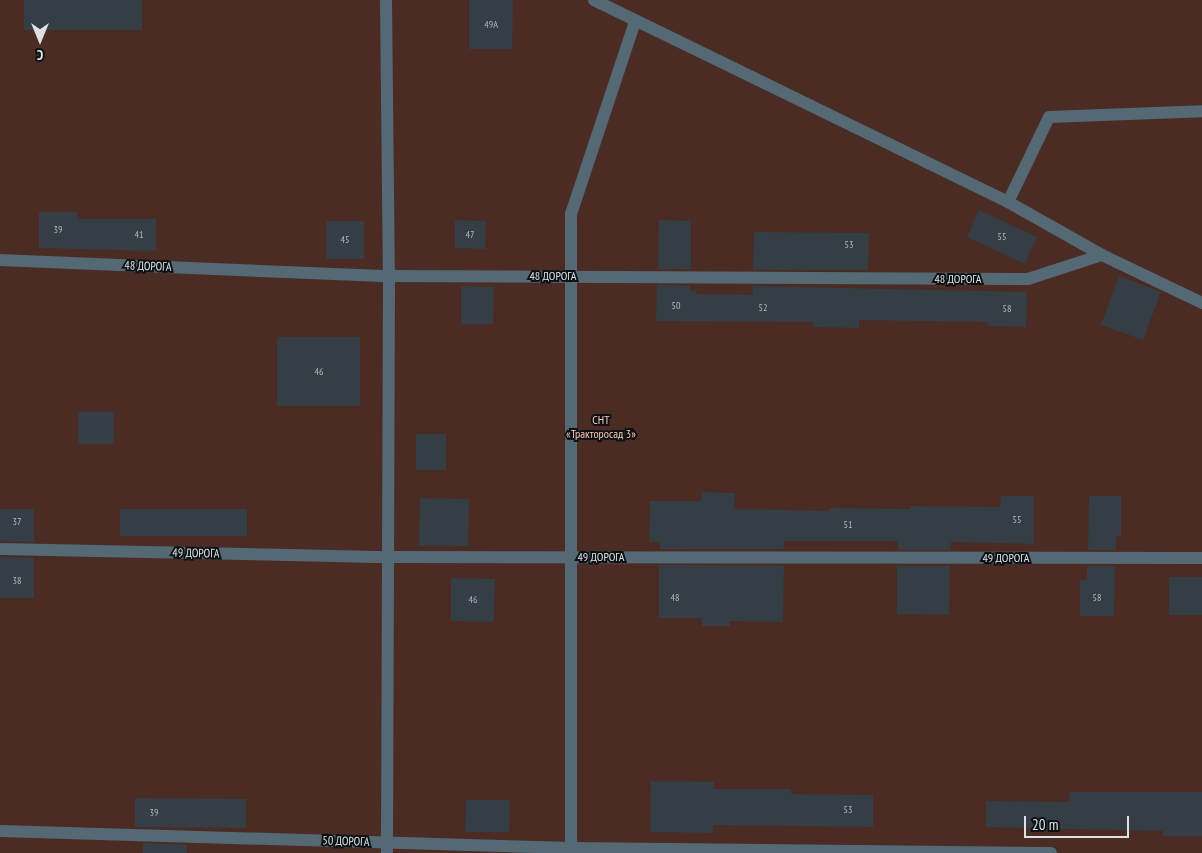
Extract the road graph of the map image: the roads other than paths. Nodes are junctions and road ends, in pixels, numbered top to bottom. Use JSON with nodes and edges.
{"nodes":[{"id":1,"x":386,"y":0,"type":"edge"},
{"id":2,"x":594,"y":0,"type":"edge"},
{"id":3,"x":635,"y":22,"type":"junction"},
{"id":4,"x":1202,"y":111,"type":"edge"},
{"id":5,"x":1008,"y":202,"type":"junction"},
{"id":6,"x":1102,"y":255,"type":"junction"},
{"id":7,"x":0,"y":260,"type":"edge"},
{"id":8,"x":389,"y":276,"type":"junction"},
{"id":9,"x":572,"y":276,"type":"junction"},
{"id":10,"x":1202,"y":303,"type":"edge"},
{"id":11,"x":0,"y":549,"type":"edge"},
{"id":12,"x":389,"y":557,"type":"junction"},
{"id":13,"x":572,"y":557,"type":"junction"},
{"id":14,"x":1202,"y":558,"type":"edge"},
{"id":15,"x":0,"y":831,"type":"edge"},
{"id":16,"x":387,"y":848,"type":"edge"},
{"id":17,"x":571,"y":850,"type":"edge"},
{"id":18,"x":1051,"y":853,"type":"edge"}],
"edges":[{"from":1,"to":8,"type":"street"},
{"from":2,"to":3,"type":"street"},
{"from":3,"to":5,"type":"street"},
{"from":3,"to":9,"type":"street"},
{"from":4,"to":5,"type":"street"},
{"from":5,"to":6,"type":"street"},
{"from":6,"to":9,"type":"street","name":"48 ДОРОГА"},
{"from":6,"to":10,"type":"street"},
{"from":7,"to":8,"type":"street","name":"48 ДОРОГА"},
{"from":8,"to":9,"type":"street","name":"48 ДОРОГА"},
{"from":8,"to":12,"type":"street"},
{"from":9,"to":13,"type":"street"},
{"from":11,"to":12,"type":"street","name":"49 ДОРОГА"},
{"from":12,"to":13,"type":"street","name":"49 ДОРОГА"},
{"from":12,"to":16,"type":"street"},
{"from":13,"to":14,"type":"street","name":"49 ДОРОГА"},
{"from":13,"to":17,"type":"street"},
{"from":15,"to":16,"type":"street","name":"50 ДОРОГА"},
{"from":16,"to":17,"type":"street","name":"50 ДОРОГА"},
{"from":17,"to":18,"type":"street","name":"50 ДОРОГА"}]}
